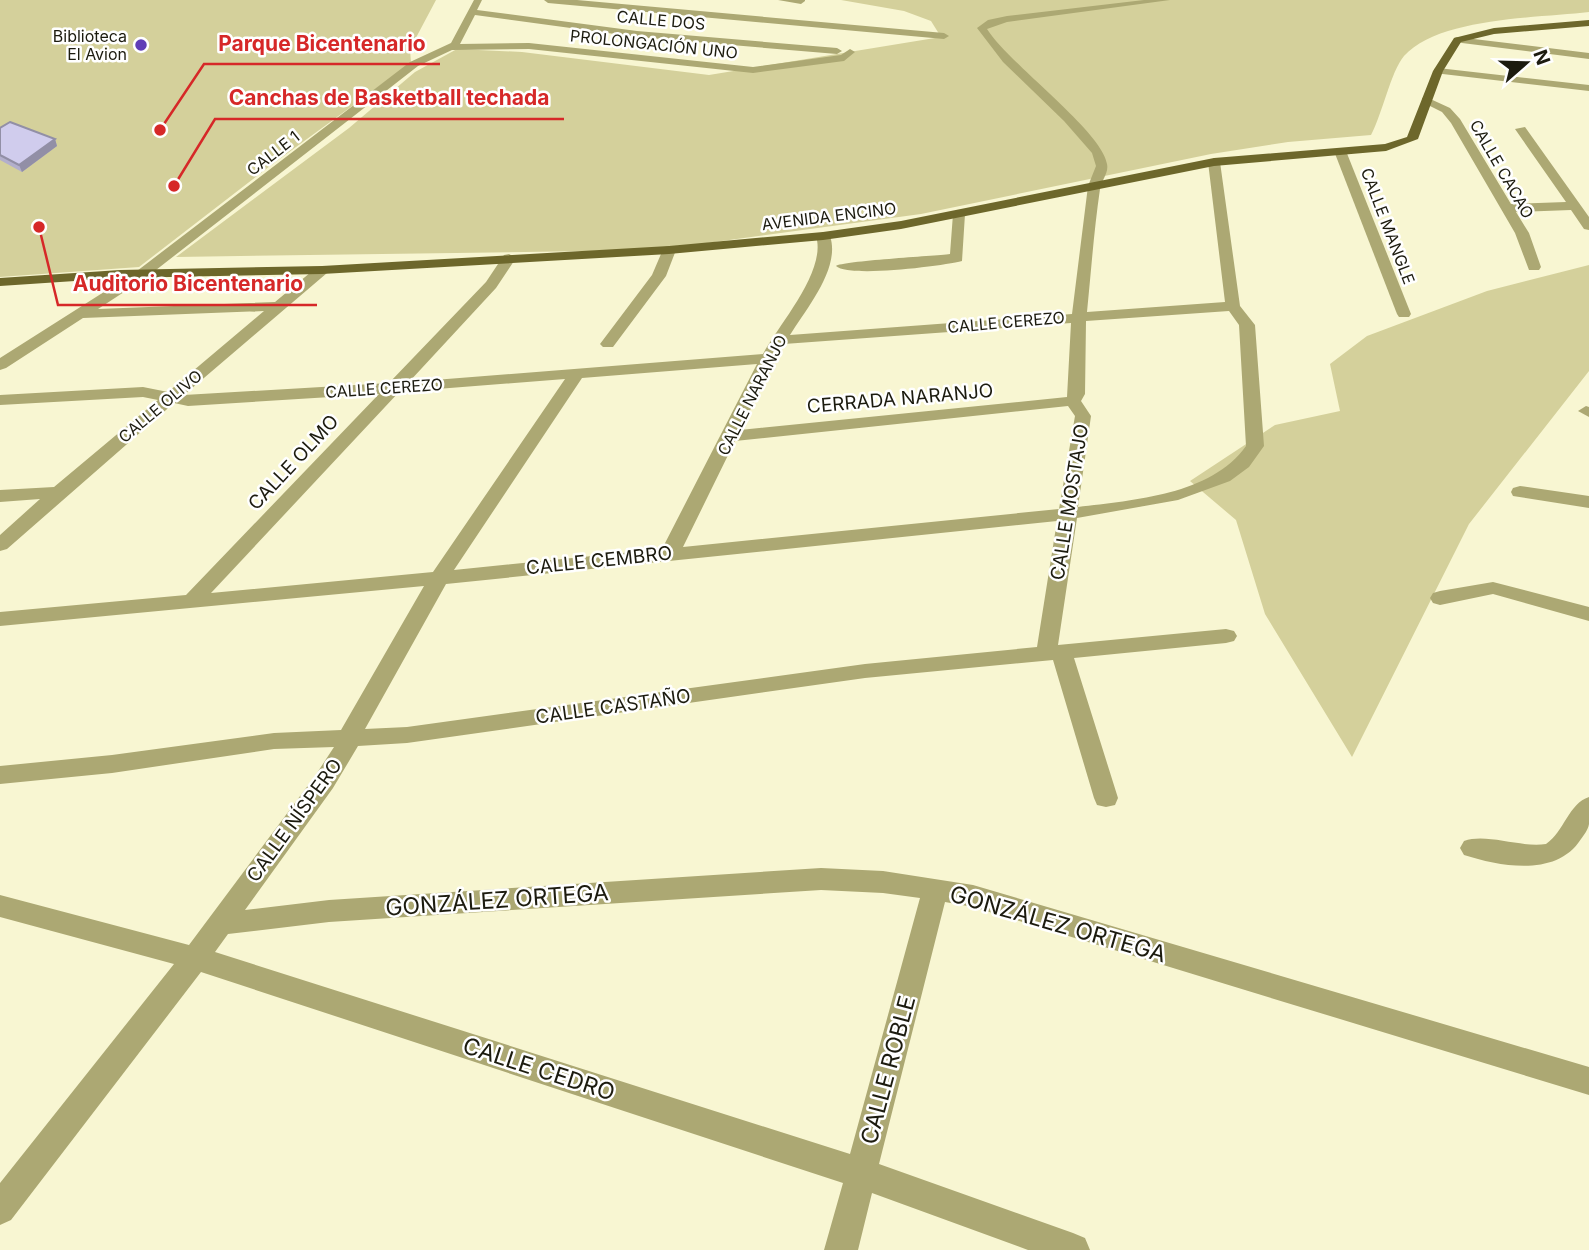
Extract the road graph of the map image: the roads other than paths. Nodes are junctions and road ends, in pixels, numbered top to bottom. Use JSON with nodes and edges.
{"nodes":[{"id":1,"x":478,"y":0,"type":"edge"},
{"id":2,"x":548,"y":0,"type":"edge"},
{"id":3,"x":782,"y":0,"type":"edge"},
{"id":4,"x":1100,"y":0,"type":"edge"},
{"id":5,"x":1166,"y":0,"type":"edge"},
{"id":6,"x":801,"y":1,"type":"edge"},
{"id":7,"x":643,"y":5,"type":"edge"},
{"id":8,"x":1018,"y":6,"type":"dead end"},
{"id":9,"x":471,"y":12,"type":"junction"},
{"id":10,"x":1033,"y":14,"type":"junction"},
{"id":11,"x":1589,"y":23,"type":"edge"},
{"id":12,"x":637,"y":34,"type":"junction"},
{"id":13,"x":944,"y":36,"type":"dead end"},
{"id":14,"x":1457,"y":40,"type":"junction"},
{"id":15,"x":452,"y":47,"type":"junction"},
{"id":16,"x":850,"y":52,"type":"joint"},
{"id":17,"x":1589,"y":56,"type":"edge"},
{"id":18,"x":627,"y":58,"type":"junction"},
{"id":19,"x":1438,"y":71,"type":"junction"},
{"id":20,"x":1589,"y":88,"type":"edge"},
{"id":21,"x":1426,"y":100,"type":"junction"},
{"id":22,"x":1521,"y":129,"type":"dead end"},
{"id":23,"x":1340,"y":151,"type":"junction"},
{"id":24,"x":1214,"y":162,"type":"junction"},
{"id":25,"x":1094,"y":186,"type":"junction"},
{"id":26,"x":1576,"y":206,"type":"junction"},
{"id":27,"x":1507,"y":208,"type":"junction"},
{"id":28,"x":959,"y":215,"type":"junction"},
{"id":29,"x":1589,"y":226,"type":"edge"},
{"id":30,"x":823,"y":236,"type":"junction"},
{"id":31,"x":669,"y":250,"type":"junction"},
{"id":32,"x":509,"y":258,"type":"junction"},
{"id":33,"x":843,"y":266,"type":"dead end"},
{"id":34,"x":1534,"y":267,"type":"dead end"},
{"id":35,"x":322,"y":270,"type":"junction"},
{"id":36,"x":142,"y":274,"type":"junction"},
{"id":37,"x":0,"y":282,"type":"edge"},
{"id":38,"x":281,"y":306,"type":"junction"},
{"id":39,"x":1233,"y":306,"type":"junction"},
{"id":40,"x":80,"y":314,"type":"junction"},
{"id":41,"x":1404,"y":314,"type":"dead end"},
{"id":42,"x":1079,"y":316,"type":"junction"},
{"id":43,"x":779,"y":340,"type":"junction"},
{"id":44,"x":608,"y":344,"type":"dead end"},
{"id":45,"x":768,"y":358,"type":"junction"},
{"id":46,"x":0,"y":365,"type":"edge"},
{"id":47,"x":577,"y":373,"type":"junction"},
{"id":48,"x":391,"y":388,"type":"junction"},
{"id":49,"x":169,"y":398,"type":"junction"},
{"id":50,"x":0,"y":400,"type":"edge"},
{"id":51,"x":1073,"y":401,"type":"junction"},
{"id":52,"x":731,"y":436,"type":"junction"},
{"id":53,"x":59,"y":492,"type":"junction"},
{"id":54,"x":1520,"y":492,"type":"dead end"},
{"id":55,"x":0,"y":496,"type":"edge"},
{"id":56,"x":1589,"y":502,"type":"edge"},
{"id":57,"x":1067,"y":514,"type":"junction"},
{"id":58,"x":0,"y":545,"type":"edge"},
{"id":59,"x":670,"y":552,"type":"junction"},
{"id":60,"x":439,"y":578,"type":"junction"},
{"id":61,"x":1440,"y":598,"type":"dead end"},
{"id":62,"x":192,"y":601,"type":"junction"},
{"id":63,"x":1589,"y":614,"type":"edge"},
{"id":64,"x":0,"y":618,"type":"edge"},
{"id":65,"x":1226,"y":636,"type":"dead end"},
{"id":66,"x":1054,"y":654,"type":"junction"},
{"id":67,"x":347,"y":740,"type":"junction"},
{"id":68,"x":0,"y":775,"type":"edge"},
{"id":69,"x":1106,"y":798,"type":"dead end"},
{"id":70,"x":1589,"y":806,"type":"edge"},
{"id":71,"x":1473,"y":848,"type":"dead end"},
{"id":72,"x":935,"y":890,"type":"junction"},
{"id":73,"x":0,"y":906,"type":"edge"},
{"id":74,"x":218,"y":925,"type":"junction"},
{"id":75,"x":195,"y":958,"type":"junction"},
{"id":76,"x":1589,"y":1081,"type":"edge"},
{"id":77,"x":862,"y":1173,"type":"junction"},
{"id":78,"x":0,"y":1209,"type":"edge"},
{"id":79,"x":841,"y":1250,"type":"edge"},
{"id":80,"x":1073,"y":1250,"type":"edge"}],
"edges":[{"from":1,"to":9,"type":"street"},
{"from":2,"to":7,"type":"street"},
{"from":3,"to":6,"type":"street"},
{"from":4,"to":10,"type":"street"},
{"from":5,"to":10,"type":"street"},
{"from":7,"to":12,"type":"street"},
{"from":7,"to":13,"type":"street"},
{"from":8,"to":10,"type":"street"},
{"from":9,"to":12,"type":"street","name":"CALLE DOS"},
{"from":9,"to":15,"type":"street"},
{"from":10,"to":25,"type":"street","name":"CALLE MOSTAJO"},
{"from":11,"to":14,"type":"main road"},
{"from":12,"to":16,"type":"street","name":"CALLE DOS"},
{"from":12,"to":18,"type":"street"},
{"from":14,"to":17,"type":"street"},
{"from":14,"to":19,"type":"main road","name":"AVENIDA ENCINO"},
{"from":15,"to":18,"type":"street","name":"PROLONGACIÓN UNO"},
{"from":15,"to":36,"type":"street","name":"CALLE 1"},
{"from":16,"to":18,"type":"street","name":"PROLONGACIÓN UNO"},
{"from":19,"to":20,"type":"street"},
{"from":19,"to":21,"type":"main road","name":"AVENIDA ENCINO"},
{"from":21,"to":23,"type":"main road","name":"AVENIDA ENCINO"},
{"from":21,"to":27,"type":"street","name":"CALLE CACAO"},
{"from":22,"to":26,"type":"street"},
{"from":23,"to":24,"type":"main road","name":"AVENIDA ENCINO"},
{"from":23,"to":41,"type":"street","name":"CALLE MANGLE"},
{"from":24,"to":25,"type":"main road","name":"AVENIDA ENCINO"},
{"from":24,"to":39,"type":"street"},
{"from":25,"to":28,"type":"main road","name":"AVENIDA ENCINO"},
{"from":25,"to":42,"type":"street","name":"CALLE MOSTAJO"},
{"from":26,"to":27,"type":"street"},
{"from":26,"to":29,"type":"street"},
{"from":27,"to":34,"type":"street","name":"CALLE CACAO"},
{"from":28,"to":30,"type":"main road","name":"AVENIDA ENCINO"},
{"from":28,"to":33,"type":"street"},
{"from":30,"to":31,"type":"main road","name":"AVENIDA ENCINO"},
{"from":30,"to":43,"type":"street","name":"CALLE NARANJO"},
{"from":31,"to":32,"type":"main road","name":"AVENIDA ENCINO"},
{"from":31,"to":44,"type":"street"},
{"from":32,"to":35,"type":"main road","name":"AVENIDA ENCINO"},
{"from":32,"to":48,"type":"street","name":"CALLE OLMO"},
{"from":35,"to":36,"type":"main road","name":"AVENIDA ENCINO"},
{"from":35,"to":38,"type":"street","name":"CALLE OLIVO"},
{"from":36,"to":37,"type":"main road","name":"AVENIDA ENCINO"},
{"from":36,"to":40,"type":"street","name":"CALLE 1"},
{"from":38,"to":40,"type":"street"},
{"from":38,"to":49,"type":"street","name":"CALLE OLIVO"},
{"from":39,"to":42,"type":"street","name":"CALLE CEREZO"},
{"from":39,"to":57,"type":"street","name":"CALLE CEMBRO"},
{"from":40,"to":46,"type":"street","name":"CALLE 1"},
{"from":42,"to":43,"type":"street","name":"CALLE CEREZO"},
{"from":42,"to":51,"type":"street","name":"CALLE MOSTAJO"},
{"from":43,"to":45,"type":"street","name":"CALLE NARANJO"},
{"from":45,"to":47,"type":"street","name":"CALLE CEREZO"},
{"from":45,"to":52,"type":"street","name":"CALLE NARANJO"},
{"from":47,"to":48,"type":"street","name":"CALLE CEREZO"},
{"from":47,"to":60,"type":"street","name":"CALLE NÍSPERO"},
{"from":48,"to":49,"type":"street","name":"CALLE CEREZO"},
{"from":48,"to":62,"type":"street","name":"CALLE OLMO"},
{"from":49,"to":50,"type":"street","name":"CALLE CEREZO"},
{"from":49,"to":53,"type":"street","name":"CALLE OLIVO"},
{"from":51,"to":52,"type":"street","name":"CERRADA NARANJO"},
{"from":51,"to":57,"type":"street","name":"CALLE MOSTAJO"},
{"from":52,"to":59,"type":"street","name":"CALLE NARANJO"},
{"from":53,"to":55,"type":"street"},
{"from":53,"to":58,"type":"street","name":"CALLE OLIVO"},
{"from":54,"to":56,"type":"street"},
{"from":57,"to":59,"type":"street","name":"CALLE CEMBRO"},
{"from":57,"to":66,"type":"street","name":"CALLE MOSTAJO"},
{"from":59,"to":60,"type":"street","name":"CALLE CEMBRO"},
{"from":60,"to":62,"type":"street","name":"CALLE CEMBRO"},
{"from":60,"to":67,"type":"street","name":"CALLE NÍSPERO"},
{"from":61,"to":63,"type":"street"},
{"from":62,"to":64,"type":"street","name":"CALLE CEMBRO"},
{"from":65,"to":66,"type":"street","name":"CALLE CASTAÑO"},
{"from":66,"to":67,"type":"street","name":"CALLE CASTAÑO"},
{"from":66,"to":69,"type":"street"},
{"from":67,"to":68,"type":"street","name":"CALLE CASTAÑO"},
{"from":67,"to":74,"type":"street","name":"CALLE NÍSPERO"},
{"from":70,"to":71,"type":"street"},
{"from":72,"to":74,"type":"street","name":"GONZÁLEZ ORTEGA"},
{"from":72,"to":76,"type":"street","name":"GONZÁLEZ ORTEGA"},
{"from":72,"to":77,"type":"street","name":"CALLE ROBLE"},
{"from":73,"to":75,"type":"street","name":"CALLE CEDRO"},
{"from":74,"to":75,"type":"street","name":"CALLE NÍSPERO"},
{"from":75,"to":77,"type":"street","name":"CALLE CEDRO"},
{"from":75,"to":78,"type":"street","name":"CALLE NÍSPERO"},
{"from":77,"to":79,"type":"street","name":"CALLE ROBLE"},
{"from":77,"to":80,"type":"street","name":"CALLE CEDRO"}]}
